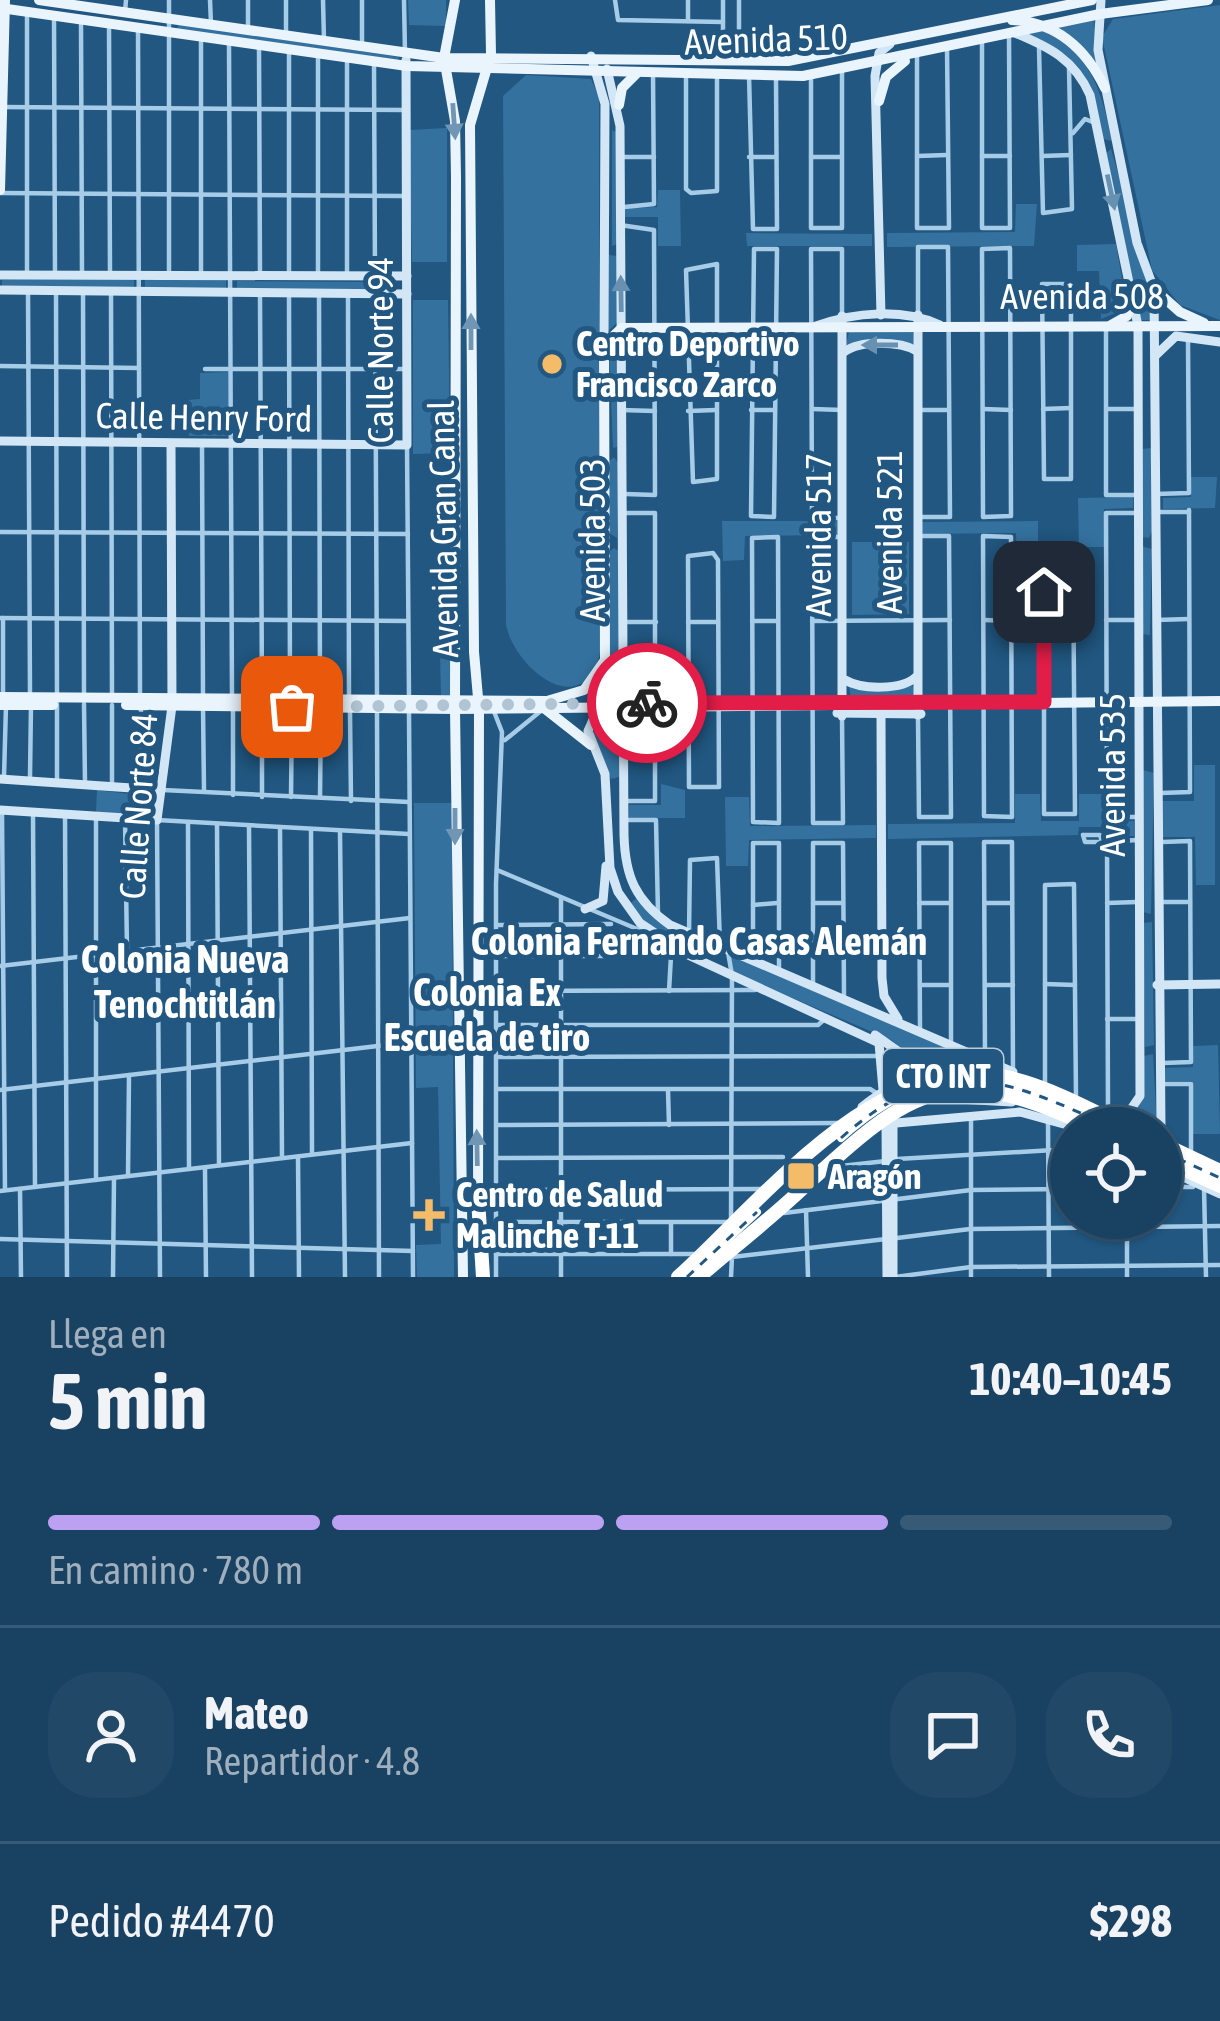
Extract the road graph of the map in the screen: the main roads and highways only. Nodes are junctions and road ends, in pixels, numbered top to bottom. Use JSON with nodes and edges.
{"nodes":[{"id":1,"x":46,"y":0,"type":"edge"},
{"id":2,"x":454,"y":0,"type":"edge"},
{"id":3,"x":490,"y":0,"type":"edge"},
{"id":4,"x":1092,"y":0,"type":"edge"},
{"id":5,"x":1208,"y":0,"type":"edge"},
{"id":6,"x":89,"y":3,"type":"edge"},
{"id":7,"x":1144,"y":3,"type":"edge"},
{"id":8,"x":3,"y":6,"type":"edge"},
{"id":9,"x":126,"y":6,"type":"edge"},
{"id":10,"x":1101,"y":7,"type":"edge"},
{"id":11,"x":1020,"y":17,"type":"junction"},
{"id":12,"x":1045,"y":25,"type":"junction"},
{"id":13,"x":168,"y":26,"type":"junction"},
{"id":14,"x":1012,"y":34,"type":"junction"},
{"id":15,"x":926,"y":37,"type":"junction"},
{"id":16,"x":930,"y":52,"type":"junction"},
{"id":17,"x":915,"y":56,"type":"junction"},
{"id":18,"x":669,"y":58,"type":"junction"},
{"id":19,"x":406,"y":60,"type":"junction"},
{"id":20,"x":788,"y":61,"type":"junction"},
{"id":21,"x":445,"y":62,"type":"junction"},
{"id":22,"x":487,"y":62,"type":"junction"},
{"id":23,"x":847,"y":69,"type":"junction"},
{"id":24,"x":639,"y":72,"type":"junction"},
{"id":25,"x":668,"y":73,"type":"junction"},
{"id":26,"x":783,"y":75,"type":"junction"},
{"id":27,"x":876,"y":84,"type":"road end"},
{"id":28,"x":1106,"y":88,"type":"road end"},
{"id":29,"x":879,"y":101,"type":"road end"},
{"id":30,"x":619,"y":105,"type":"road end"},
{"id":31,"x":2,"y":107,"type":"edge"},
{"id":32,"x":0,"y":192,"type":"edge"},
{"id":33,"x":1154,"y":289,"type":"road end"},
{"id":34,"x":1132,"y":298,"type":"road end"},
{"id":35,"x":1213,"y":325,"type":"edge"},
{"id":36,"x":1106,"y":326,"type":"junction"},
{"id":37,"x":604,"y":345,"type":"joint"},
{"id":38,"x":605,"y":453,"type":"junction"},
{"id":39,"x":621,"y":453,"type":"road end"},
{"id":40,"x":606,"y":544,"type":"junction"},
{"id":41,"x":622,"y":544,"type":"road end"},
{"id":42,"x":2,"y":701,"type":"edge"},
{"id":43,"x":1220,"y":701,"type":"edge"},
{"id":44,"x":454,"y":705,"type":"junction"},
{"id":45,"x":484,"y":706,"type":"junction"},
{"id":46,"x":544,"y":708,"type":"junction"},
{"id":47,"x":591,"y":745,"type":"road end"},
{"id":48,"x":1087,"y":1107,"type":"edge"},
{"id":49,"x":1050,"y":1108,"type":"edge"},
{"id":50,"x":1182,"y":1147,"type":"edge"},
{"id":51,"x":1220,"y":1168,"type":"edge"},
{"id":52,"x":1182,"y":1173,"type":"edge"},
{"id":53,"x":1215,"y":1189,"type":"edge"},
{"id":54,"x":478,"y":1199,"type":"junction"},
{"id":55,"x":463,"y":1277,"type":"edge"},
{"id":56,"x":480,"y":1277,"type":"edge"},
{"id":57,"x":674,"y":1277,"type":"edge"},
{"id":58,"x":699,"y":1277,"type":"edge"}],
"edges":[{"from":1,"to":6,"type":"main road"},
{"from":2,"to":21,"type":"main road","name":"Avenida Gran Canal"},
{"from":3,"to":22,"type":"main road","name":"Avenida Gran Canal"},
{"from":4,"to":11,"type":"main road"},
{"from":5,"to":7,"type":"main road","name":"Avenida 510"},
{"from":6,"to":9,"type":"main road"},
{"from":7,"to":10,"type":"main road","name":"Avenida 510"},
{"from":8,"to":13,"type":"main road"},
{"from":8,"to":31,"type":"main road"},
{"from":9,"to":13,"type":"main road"},
{"from":10,"to":12,"type":"main road","name":"Avenida 510"},
{"from":11,"to":12,"type":"main road"},
{"from":11,"to":14,"type":"main road"},
{"from":11,"to":15,"type":"main road","name":"Avenida 510"},
{"from":12,"to":14,"type":"main road","name":"Avenida 510"},
{"from":12,"to":28,"type":"main road"},
{"from":13,"to":19,"type":"main road"},
{"from":13,"to":19,"type":"main road"},
{"from":14,"to":16,"type":"main road","name":"Avenida 510"},
{"from":15,"to":16,"type":"main road"},
{"from":15,"to":20,"type":"main road","name":"Avenida 510"},
{"from":16,"to":17,"type":"main road","name":"Avenida 510"},
{"from":17,"to":23,"type":"main road","name":"Avenida 510"},
{"from":17,"to":29,"type":"main road"},
{"from":18,"to":20,"type":"main road","name":"Avenida 510"},
{"from":18,"to":22,"type":"main road","name":"Avenida 510"},
{"from":18,"to":25,"type":"main road"},
{"from":19,"to":21,"type":"main road","name":"Avenida 510"},
{"from":20,"to":26,"type":"main road"},
{"from":21,"to":22,"type":"main road","name":"Avenida 510"},
{"from":21,"to":44,"type":"main road","name":"Avenida Gran Canal","one_way":true},
{"from":22,"to":24,"type":"main road","name":"Avenida 510"},
{"from":45,"to":22,"type":"main road","name":"Avenida Gran Canal","one_way":true},
{"from":23,"to":26,"type":"main road","name":"Avenida 510"},
{"from":23,"to":27,"type":"main road"},
{"from":24,"to":25,"type":"main road","name":"Avenida 510"},
{"from":24,"to":30,"type":"main road"},
{"from":25,"to":26,"type":"main road","name":"Avenida 510"},
{"from":31,"to":32,"type":"main road"},
{"from":33,"to":35,"type":"main road"},
{"from":34,"to":36,"type":"main road"},
{"from":35,"to":36,"type":"main road","name":"Avenida 508"},
{"from":36,"to":37,"type":"main road","name":"Avenida 508"},
{"from":37,"to":38,"type":"main road","name":"Avenida 503"},
{"from":38,"to":39,"type":"main road"},
{"from":38,"to":40,"type":"main road","name":"Avenida 503"},
{"from":40,"to":41,"type":"main road"},
{"from":40,"to":45,"type":"main road","name":"Avenida 503"},
{"from":42,"to":44,"type":"main road"},
{"from":43,"to":46,"type":"main road"},
{"from":44,"to":45,"type":"main road"},
{"from":44,"to":55,"type":"main road","name":"Avenida Gran Canal","one_way":true},
{"from":45,"to":46,"type":"main road"},
{"from":54,"to":45,"type":"main road","name":"Avenida Gran Canal","one_way":true},
{"from":46,"to":47,"type":"main road"},
{"from":48,"to":57,"type":"highway","number":"CTO INT"},
{"from":49,"to":58,"type":"highway","number":"CTO INT"},
{"from":50,"to":51,"type":"highway"},
{"from":52,"to":53,"type":"highway"},
{"from":54,"to":56,"type":"main road","name":"Avenida Gran Canal"},
{"from":54,"to":56,"type":"highway"}]}
